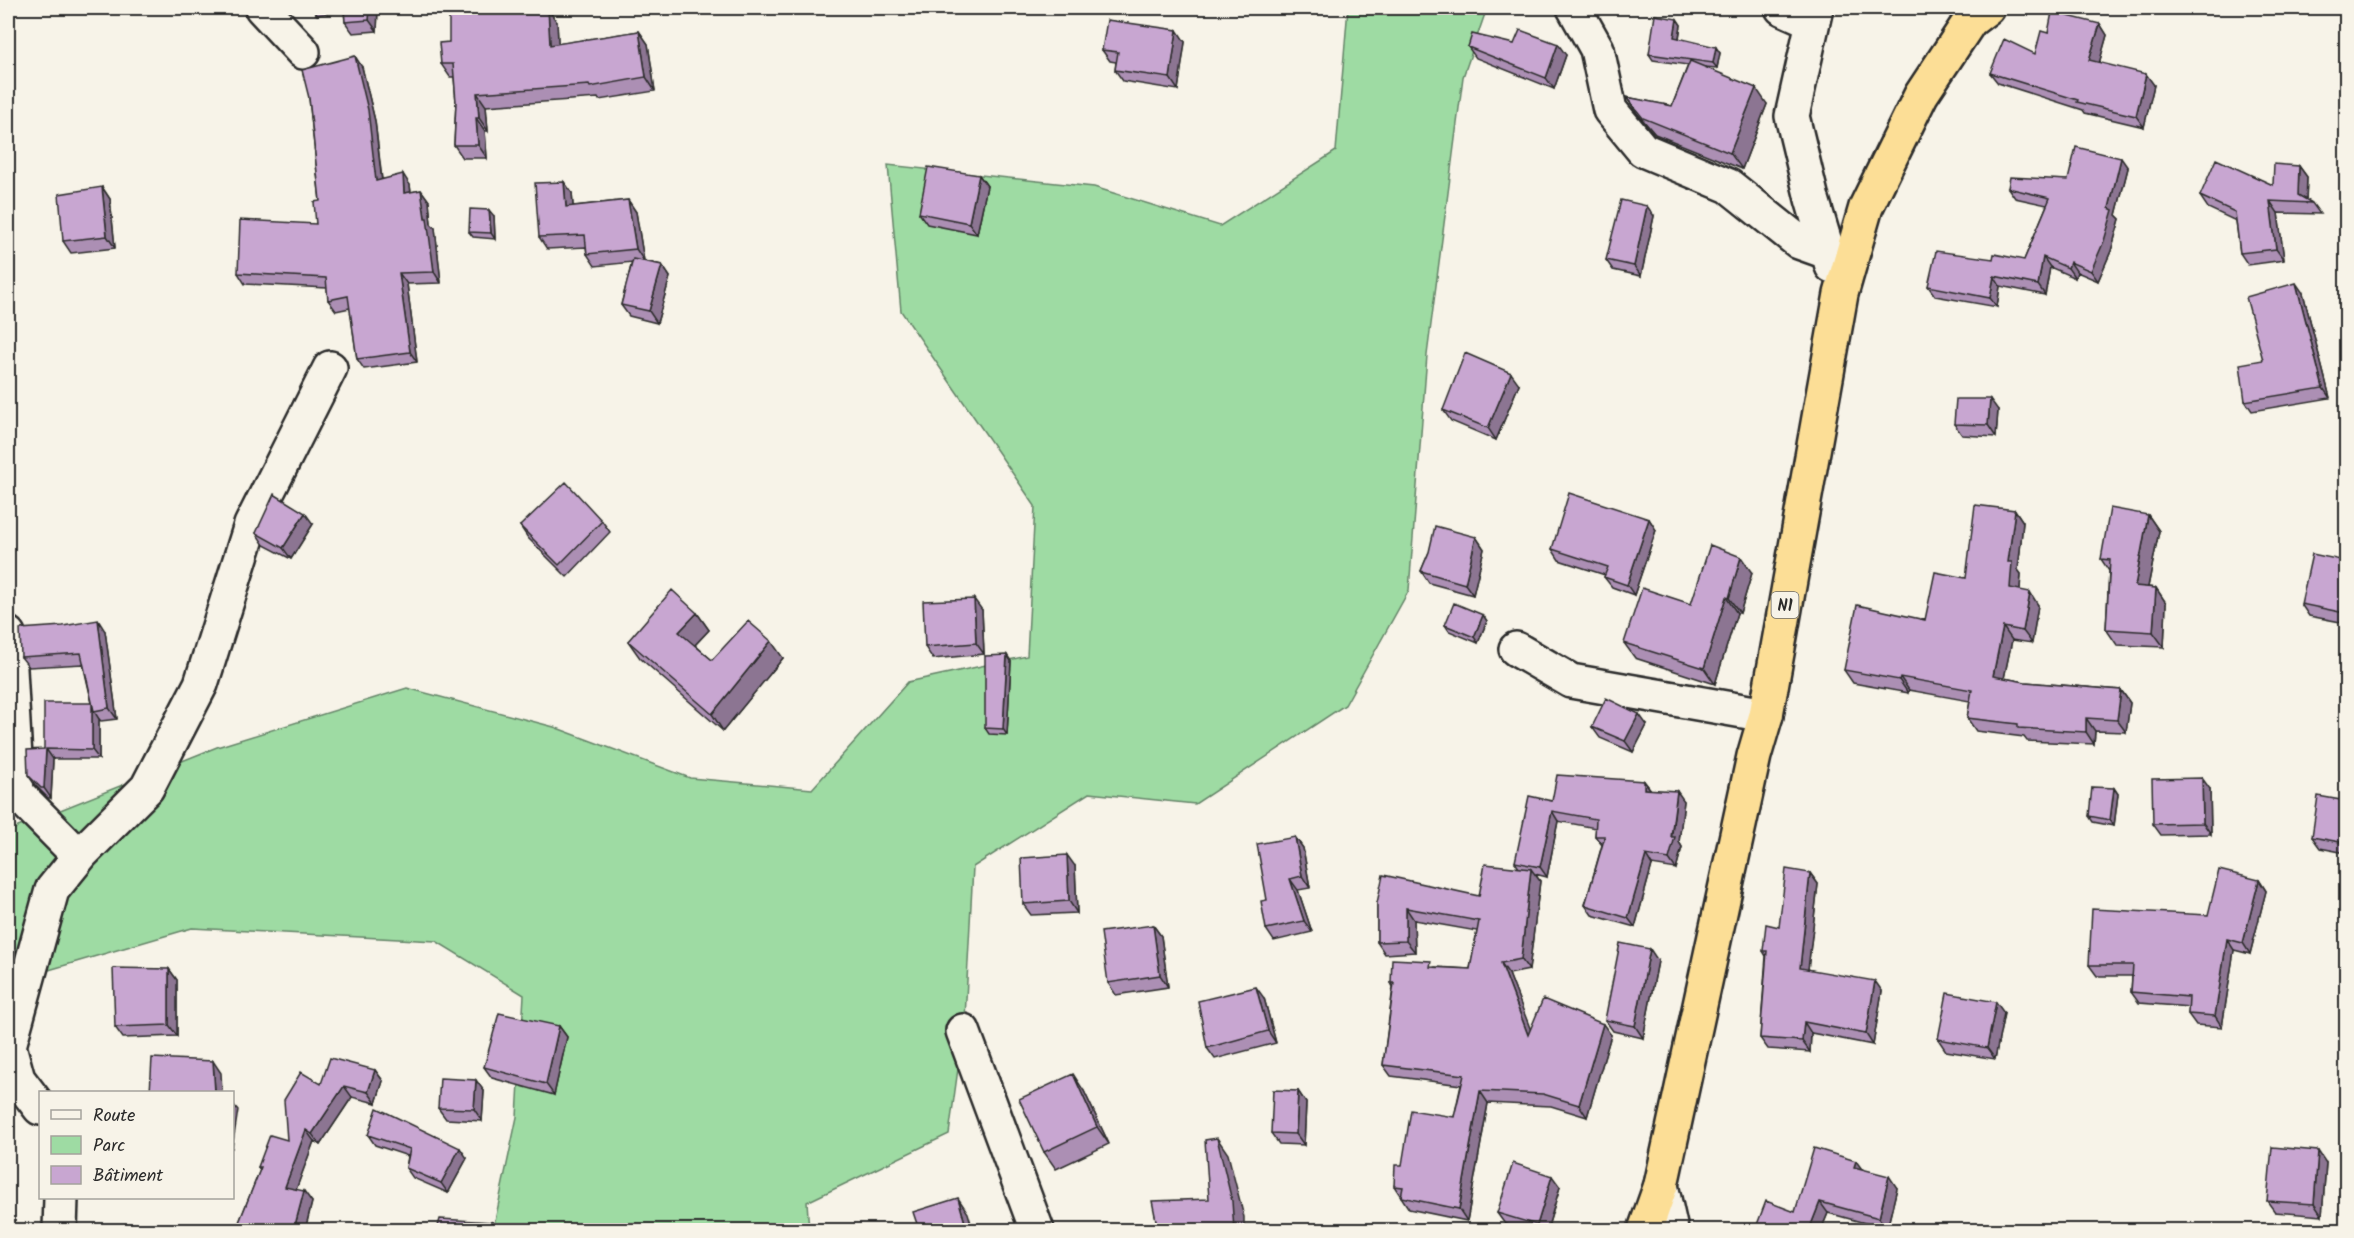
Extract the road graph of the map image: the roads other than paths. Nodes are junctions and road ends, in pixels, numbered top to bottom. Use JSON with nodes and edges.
{"nodes":[{"id":1,"x":261,"y":8,"type":"edge"},
{"id":2,"x":1574,"y":8,"type":"edge"},
{"id":3,"x":1782,"y":8,"type":"edge"},
{"id":4,"x":1987,"y":8,"type":"edge"},
{"id":5,"x":1813,"y":14,"type":"edge"},
{"id":6,"x":303,"y":52,"type":"dead end"},
{"id":7,"x":1827,"y":252,"type":"junction"},
{"id":8,"x":1841,"y":294,"type":"junction"},
{"id":9,"x":330,"y":368,"type":"dead end"},
{"id":10,"x":8,"y":634,"type":"edge"},
{"id":11,"x":1516,"y":650,"type":"dead end"},
{"id":12,"x":1766,"y":715,"type":"junction"},
{"id":13,"x":12,"y":789,"type":"edge"},
{"id":14,"x":79,"y":856,"type":"junction"},
{"id":15,"x":963,"y":1032,"type":"dead end"},
{"id":16,"x":39,"y":1107,"type":"edge"},
{"id":17,"x":1661,"y":1185,"type":"junction"},
{"id":18,"x":61,"y":1199,"type":"edge"},
{"id":19,"x":60,"y":1230,"type":"edge"},
{"id":20,"x":1037,"y":1230,"type":"edge"},
{"id":21,"x":1645,"y":1230,"type":"edge"},
{"id":22,"x":1671,"y":1230,"type":"edge"}],
"edges":[{"from":1,"to":6,"type":"street"},
{"from":2,"to":7,"type":"street"},
{"from":3,"to":5,"type":"street"},
{"from":4,"to":8,"type":"highway","number":"N1"},
{"from":5,"to":7,"type":"street"},
{"from":7,"to":8,"type":"street"},
{"from":8,"to":12,"type":"highway","number":"N1"},
{"from":9,"to":14,"type":"street"},
{"from":10,"to":13,"type":"street"},
{"from":11,"to":12,"type":"street"},
{"from":12,"to":17,"type":"highway","number":"N1"},
{"from":13,"to":14,"type":"street"},
{"from":14,"to":16,"type":"street"},
{"from":15,"to":20,"type":"street"},
{"from":17,"to":21,"type":"highway","number":"N1"},
{"from":17,"to":22,"type":"street"},
{"from":18,"to":19,"type":"street"}]}
